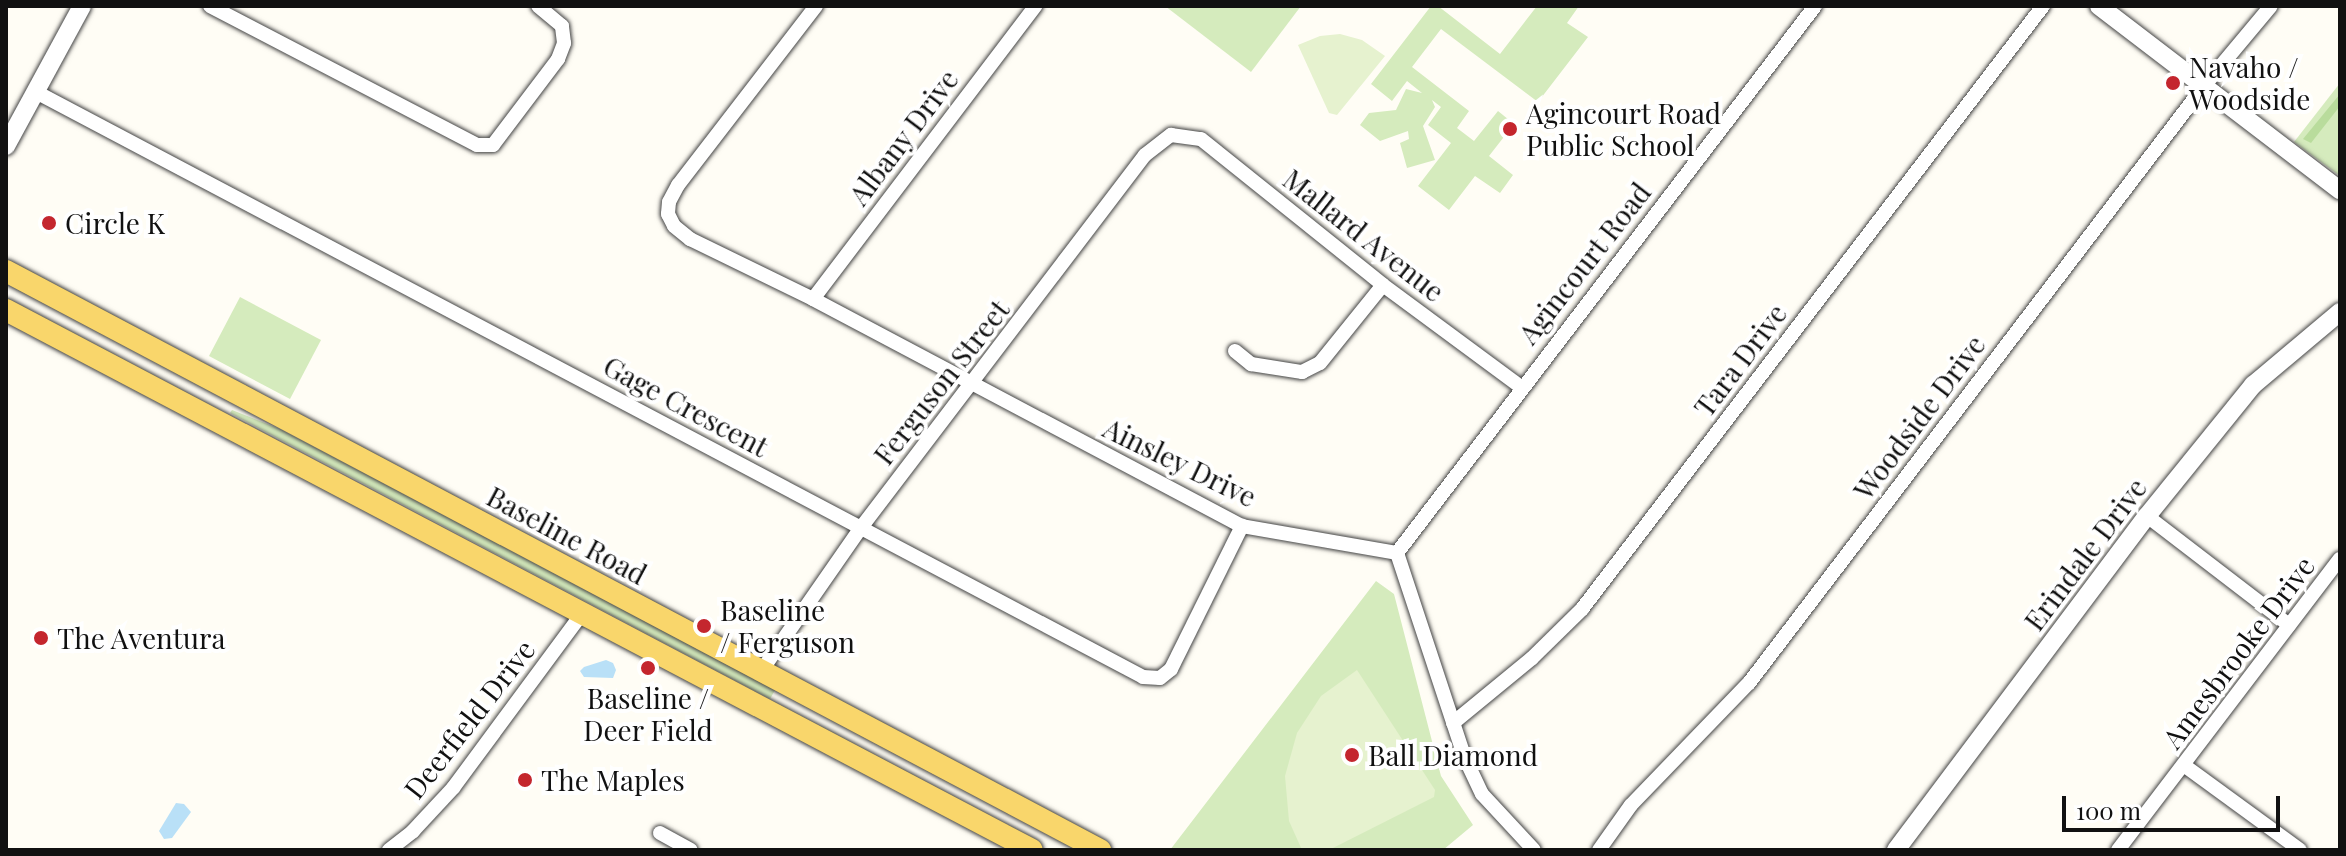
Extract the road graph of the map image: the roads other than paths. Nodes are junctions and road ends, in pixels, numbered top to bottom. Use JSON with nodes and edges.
{"nodes":[{"id":1,"x":82,"y":6,"type":"edge"},
{"id":2,"x":210,"y":6,"type":"edge"},
{"id":3,"x":538,"y":6,"type":"edge"},
{"id":4,"x":816,"y":6,"type":"edge"},
{"id":5,"x":1035,"y":6,"type":"edge"},
{"id":6,"x":1815,"y":6,"type":"edge"},
{"id":7,"x":2043,"y":6,"type":"edge"},
{"id":8,"x":2099,"y":6,"type":"edge"},
{"id":9,"x":2271,"y":6,"type":"edge"},
{"id":10,"x":2204,"y":86,"type":"junction"},
{"id":11,"x":36,"y":92,"type":"junction"},
{"id":12,"x":1171,"y":135,"type":"joint"},
{"id":13,"x":6,"y":146,"type":"edge"},
{"id":14,"x":2340,"y":190,"type":"edge"},
{"id":15,"x":6,"y":271,"type":"edge"},
{"id":16,"x":1383,"y":285,"type":"junction"},
{"id":17,"x":813,"y":299,"type":"junction"},
{"id":18,"x":6,"y":310,"type":"edge"},
{"id":19,"x":2340,"y":312,"type":"edge"},
{"id":20,"x":1235,"y":351,"type":"dead end"},
{"id":21,"x":972,"y":385,"type":"junction"},
{"id":22,"x":1521,"y":387,"type":"junction"},
{"id":23,"x":2147,"y":516,"type":"junction"},
{"id":24,"x":1242,"y":526,"type":"junction"},
{"id":25,"x":860,"y":529,"type":"junction"},
{"id":26,"x":1397,"y":553,"type":"junction"},
{"id":27,"x":2340,"y":559,"type":"edge"},
{"id":28,"x":583,"y":612,"type":"junction"},
{"id":29,"x":2289,"y":625,"type":"junction"},
{"id":30,"x":762,"y":670,"type":"junction"},
{"id":31,"x":1453,"y":723,"type":"junction"},
{"id":32,"x":2185,"y":766,"type":"junction"},
{"id":33,"x":660,"y":833,"type":"dead end"},
{"id":34,"x":389,"y":850,"type":"edge"},
{"id":35,"x":691,"y":850,"type":"edge"},
{"id":36,"x":1032,"y":850,"type":"edge"},
{"id":37,"x":1100,"y":850,"type":"edge"},
{"id":38,"x":1534,"y":850,"type":"edge"},
{"id":39,"x":1599,"y":850,"type":"edge"},
{"id":40,"x":1896,"y":850,"type":"edge"},
{"id":41,"x":2118,"y":850,"type":"edge"},
{"id":42,"x":2300,"y":850,"type":"edge"}],
"edges":[{"from":1,"to":11,"type":"street"},
{"from":2,"to":3,"type":"street"},
{"from":4,"to":17,"type":"street","name":"Ainsley Drive"},
{"from":5,"to":17,"type":"street","name":"Albany Drive"},
{"from":6,"to":22,"type":"street","name":"Agincourt Road"},
{"from":7,"to":31,"type":"street","name":"Tara Drive"},
{"from":8,"to":10,"type":"street"},
{"from":9,"to":10,"type":"street","name":"Woodside Drive"},
{"from":10,"to":14,"type":"street"},
{"from":10,"to":39,"type":"street","name":"Woodside Drive"},
{"from":11,"to":13,"type":"street"},
{"from":11,"to":25,"type":"street","name":"Gage Crescent"},
{"from":12,"to":16,"type":"street","name":"Mallard Avenue"},
{"from":12,"to":21,"type":"street","name":"Ferguson Street"},
{"from":15,"to":30,"type":"main road","name":"Baseline Road"},
{"from":16,"to":20,"type":"street"},
{"from":16,"to":22,"type":"street","name":"Mallard Avenue"},
{"from":17,"to":21,"type":"street","name":"Ainsley Drive"},
{"from":18,"to":28,"type":"main road"},
{"from":19,"to":23,"type":"street","name":"Erindale Drive"},
{"from":21,"to":24,"type":"street","name":"Ainsley Drive"},
{"from":21,"to":25,"type":"street","name":"Ferguson Street"},
{"from":22,"to":26,"type":"street","name":"Agincourt Road"},
{"from":23,"to":29,"type":"street"},
{"from":23,"to":40,"type":"street","name":"Erindale Drive"},
{"from":24,"to":25,"type":"street","name":"Gage Crescent"},
{"from":24,"to":26,"type":"street","name":"Ainsley Drive"},
{"from":25,"to":30,"type":"street","name":"Ferguson Street"},
{"from":26,"to":31,"type":"street"},
{"from":27,"to":29,"type":"street","name":"Amesbrooke Drive"},
{"from":28,"to":34,"type":"street","name":"Deerfield Drive"},
{"from":28,"to":36,"type":"main road"},
{"from":29,"to":32,"type":"street","name":"Amesbrooke Drive"},
{"from":30,"to":37,"type":"main road","name":"Baseline Road"},
{"from":31,"to":38,"type":"street"},
{"from":32,"to":41,"type":"street","name":"Amesbrooke Drive"},
{"from":32,"to":42,"type":"street"},
{"from":33,"to":35,"type":"street"}]}
